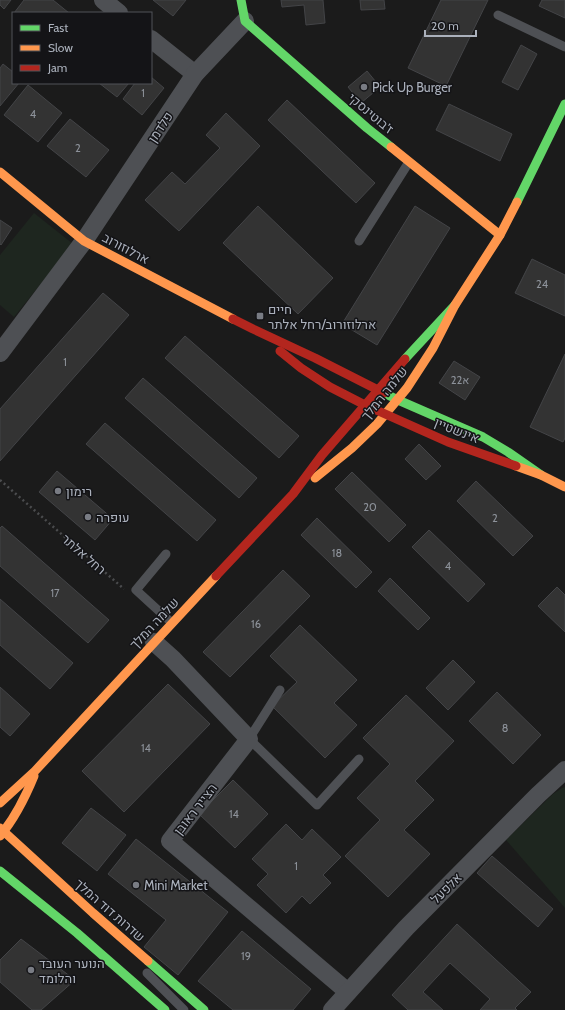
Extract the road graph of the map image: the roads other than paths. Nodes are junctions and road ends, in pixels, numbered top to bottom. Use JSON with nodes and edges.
{"nodes":[{"id":1,"x":103,"y":0,"type":"edge"},
{"id":2,"x":241,"y":0,"type":"edge"},
{"id":3,"x":118,"y":12,"type":"edge"},
{"id":4,"x":498,"y":15,"type":"dead end"},
{"id":5,"x":245,"y":21,"type":"junction"},
{"id":6,"x":152,"y":40,"type":"edge"},
{"id":7,"x":565,"y":47,"type":"edge"},
{"id":8,"x":195,"y":74,"type":"junction"},
{"id":9,"x":565,"y":104,"type":"edge"},
{"id":10,"x":409,"y":162,"type":"junction"},
{"id":11,"x":0,"y":172,"type":"edge"},
{"id":12,"x":500,"y":235,"type":"junction"},
{"id":13,"x":84,"y":241,"type":"junction"},
{"id":14,"x":359,"y":241,"type":"dead end"},
{"id":15,"x":455,"y":305,"type":"junction"},
{"id":16,"x":253,"y":329,"type":"junction"},
{"id":17,"x":0,"y":353,"type":"edge"},
{"id":18,"x":378,"y":390,"type":"junction"},
{"id":19,"x":398,"y":400,"type":"junction"},
{"id":20,"x":365,"y":405,"type":"junction"},
{"id":21,"x":385,"y":414,"type":"junction"},
{"id":22,"x":541,"y":476,"type":"junction"},
{"id":23,"x":565,"y":487,"type":"edge"},
{"id":24,"x":293,"y":494,"type":"junction"},
{"id":25,"x":166,"y":554,"type":"dead end"},
{"id":26,"x":172,"y":622,"type":"junction"},
{"id":27,"x":154,"y":642,"type":"junction"},
{"id":28,"x":280,"y":690,"type":"dead end"},
{"id":29,"x":250,"y":739,"type":"junction"},
{"id":30,"x":359,"y":759,"type":"dead end"},
{"id":31,"x":565,"y":770,"type":"edge"},
{"id":32,"x":35,"y":771,"type":"junction"},
{"id":33,"x":0,"y":803,"type":"edge"},
{"id":34,"x":1,"y":832,"type":"edge"},
{"id":35,"x":0,"y":871,"type":"edge"},
{"id":36,"x":8,"y":889,"type":"dead end"},
{"id":37,"x":28,"y":893,"type":"junction"},
{"id":38,"x":93,"y":913,"type":"junction"},
{"id":39,"x":348,"y":992,"type":"junction"},
{"id":40,"x":165,"y":1010,"type":"edge"},
{"id":41,"x":184,"y":1010,"type":"edge"},
{"id":42,"x":204,"y":1010,"type":"edge"},
{"id":43,"x":332,"y":1010,"type":"edge"}],
"edges":[{"from":1,"to":3,"type":"street"},
{"from":2,"to":5,"type":"street"},
{"from":4,"to":7,"type":"lane"},
{"from":5,"to":8,"type":"street","name":"פלדמן"},
{"from":5,"to":10,"type":"street","name":"ז'בוטינסקי"},
{"from":6,"to":8,"type":"street"},
{"from":8,"to":13,"type":"street","name":"פלדמן"},
{"from":9,"to":12,"type":"street","name":"שלמה המלך"},
{"from":10,"to":12,"type":"street","name":"ז'בוטינסקי"},
{"from":10,"to":14,"type":"lane"},
{"from":11,"to":13,"type":"street","name":"ארלוזורוב"},
{"from":12,"to":15,"type":"street","name":"שלמה המלך"},
{"from":13,"to":16,"type":"street","name":"ארלוזורוב"},
{"from":13,"to":17,"type":"street"},
{"from":15,"to":18,"type":"street","name":"שלמה המלך"},
{"from":15,"to":19,"type":"street","name":"שלמה המלך"},
{"from":16,"to":18,"type":"street","name":"ארלוזורוב"},
{"from":16,"to":20,"type":"street","name":"ארלוזורוב"},
{"from":18,"to":19,"type":"street","name":"ארלוזורוב"},
{"from":18,"to":20,"type":"street","name":"שלמה המלך"},
{"from":19,"to":21,"type":"street","name":"שלמה המלך"},
{"from":19,"to":22,"type":"street","name":"אינשטיין"},
{"from":20,"to":21,"type":"street","name":"אינשטיין"},
{"from":20,"to":24,"type":"street","name":"שלמה המלך"},
{"from":21,"to":22,"type":"street","name":"אינשטיין"},
{"from":21,"to":24,"type":"street","name":"שלמה המלך"},
{"from":22,"to":23,"type":"street","name":"אינשטיין"},
{"from":24,"to":26,"type":"street","name":"שלמה המלך"},
{"from":25,"to":26,"type":"lane"},
{"from":26,"to":27,"type":"street","name":"שלמה המלך"},
{"from":27,"to":29,"type":"street"},
{"from":27,"to":32,"type":"street","name":"שלמה המלך"},
{"from":28,"to":29,"type":"lane"},
{"from":29,"to":30,"type":"lane"},
{"from":29,"to":39,"type":"street","name":"הצייר ראובן"},
{"from":31,"to":39,"type":"street","name":"אלפעל"},
{"from":32,"to":33,"type":"street","name":"שלמה המלך"},
{"from":32,"to":34,"type":"street","name":"שלמה המלך"},
{"from":34,"to":38,"type":"street","name":"שדרות דוד המלך"},
{"from":35,"to":37,"type":"street"},
{"from":36,"to":37,"type":"street"},
{"from":37,"to":40,"type":"street"},
{"from":38,"to":41,"type":"lane"},
{"from":38,"to":42,"type":"street","name":"שדרות דוד המלך"},
{"from":39,"to":43,"type":"street","name":"אלפעל"}]}
